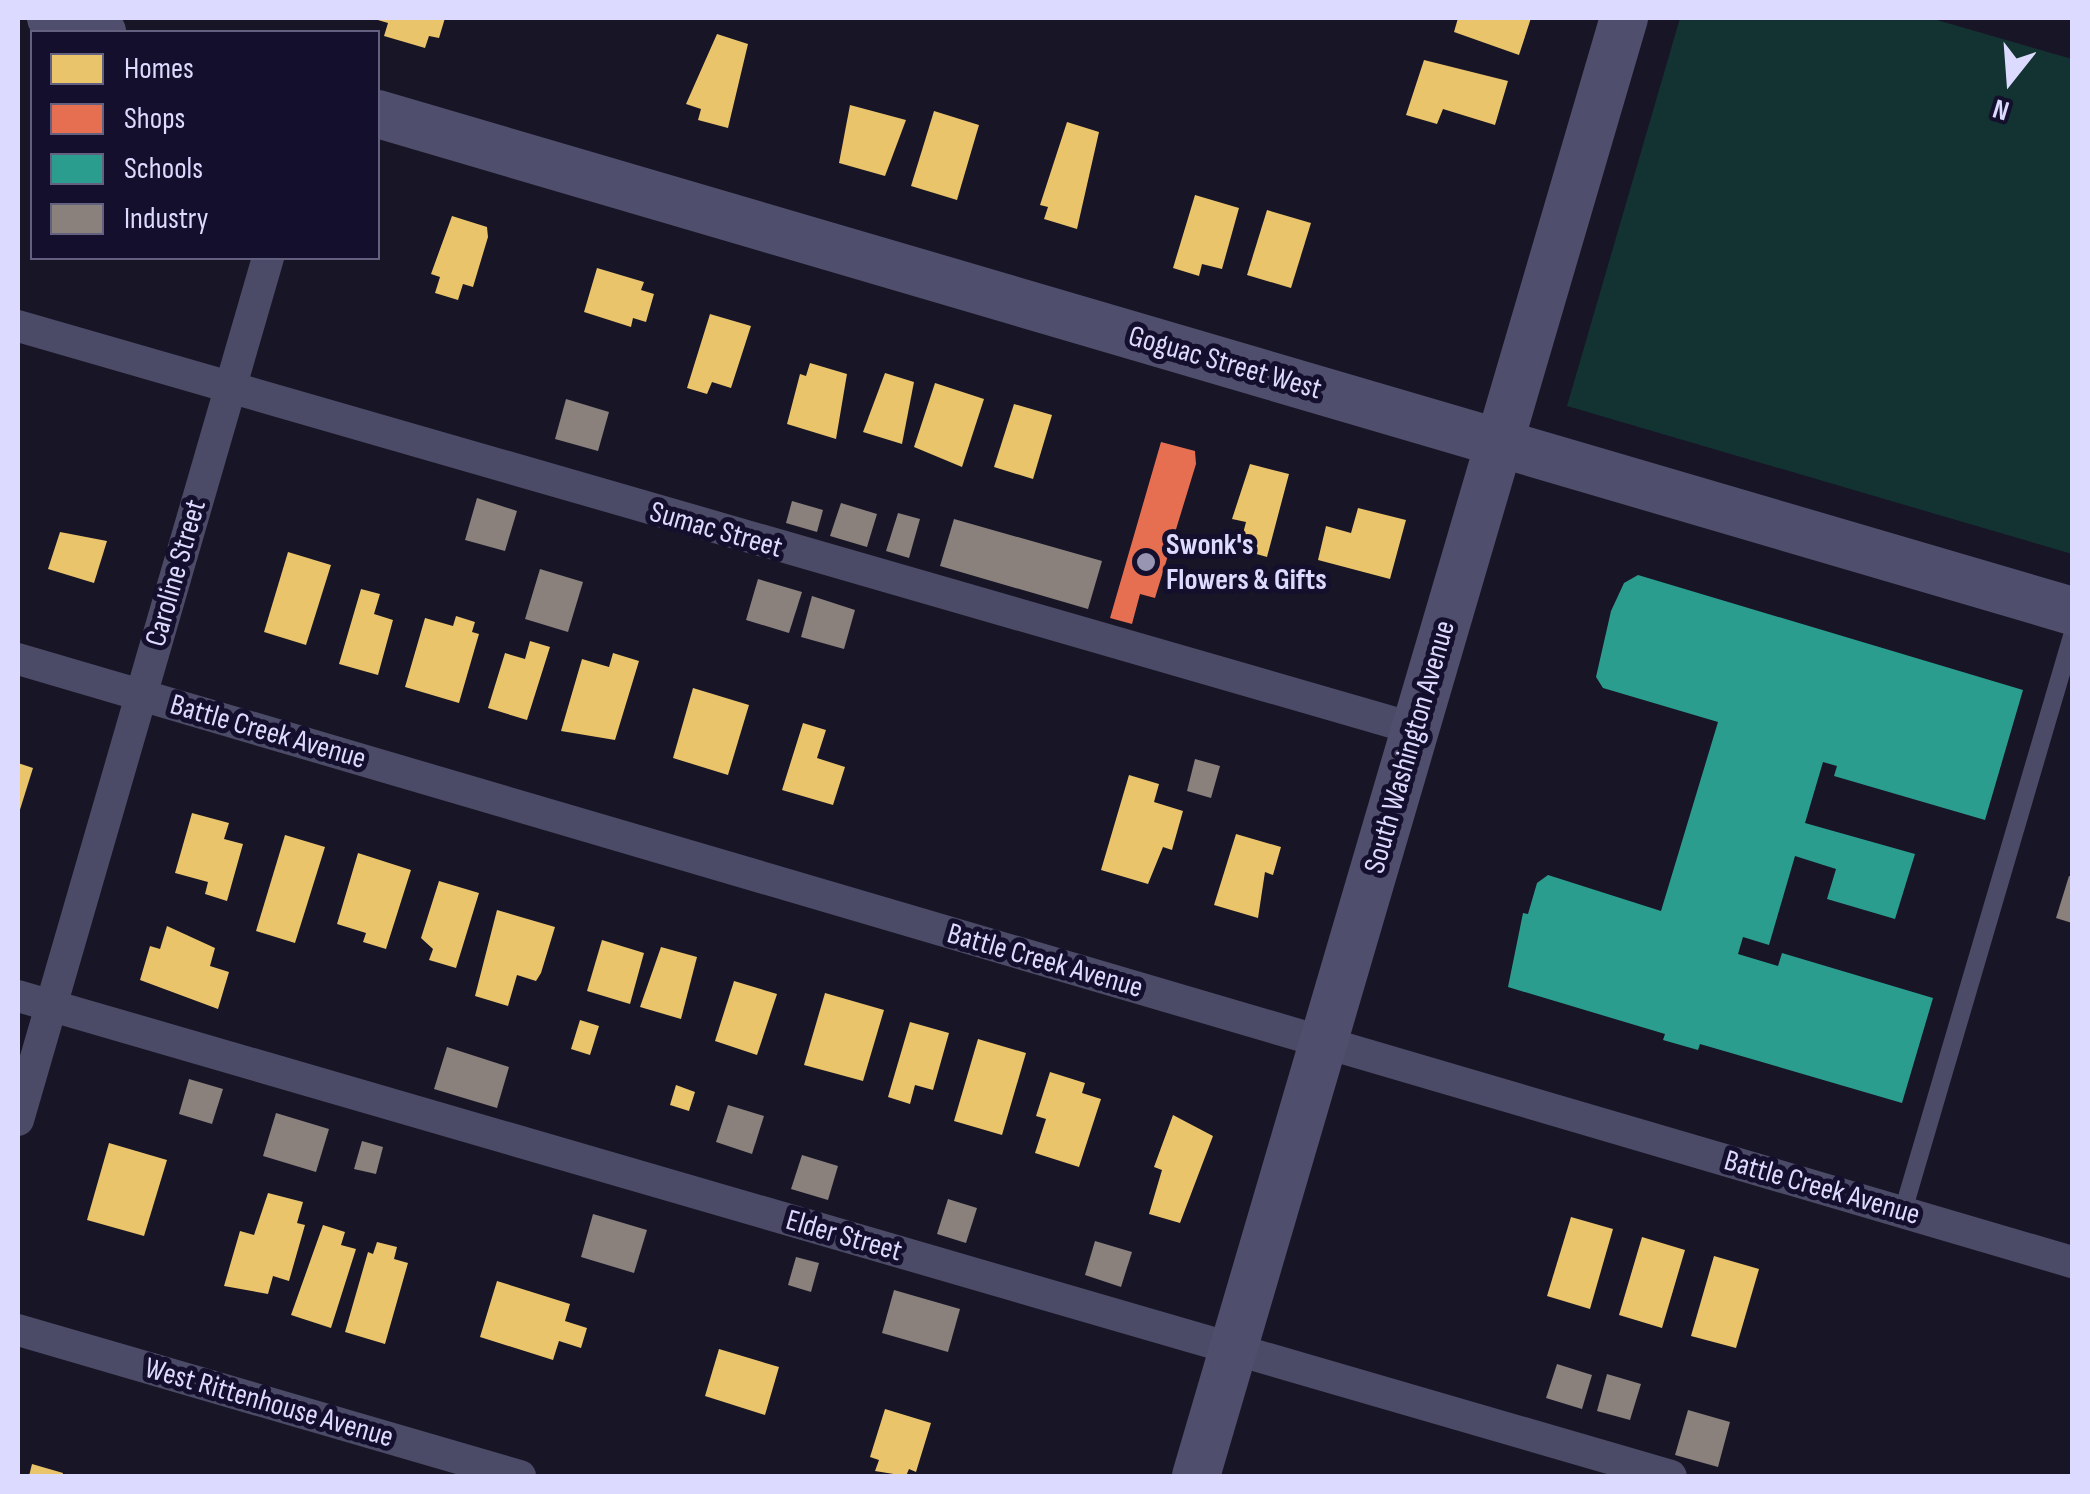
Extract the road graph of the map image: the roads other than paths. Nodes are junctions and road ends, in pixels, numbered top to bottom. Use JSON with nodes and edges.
{"nodes":[{"id":1,"x":51,"y":18,"type":"edge"},
{"id":2,"x":1624,"y":18,"type":"edge"},
{"id":3,"x":95,"y":30,"type":"edge"},
{"id":4,"x":380,"y":115,"type":"edge"},
{"id":5,"x":267,"y":260,"type":"edge"},
{"id":6,"x":18,"y":326,"type":"edge"},
{"id":7,"x":230,"y":388,"type":"junction"},
{"id":8,"x":1499,"y":444,"type":"junction"},
{"id":9,"x":2072,"y":611,"type":"edge"},
{"id":10,"x":2072,"y":636,"type":"edge"},
{"id":11,"x":18,"y":659,"type":"edge"},
{"id":12,"x":141,"y":695,"type":"junction"},
{"id":13,"x":1416,"y":729,"type":"junction"},
{"id":14,"x":18,"y":996,"type":"edge"},
{"id":15,"x":51,"y":1006,"type":"junction"},
{"id":16,"x":1324,"y":1042,"type":"junction"},
{"id":17,"x":18,"y":1120,"type":"edge"},
{"id":18,"x":1903,"y":1212,"type":"junction"},
{"id":19,"x":2072,"y":1262,"type":"edge"},
{"id":20,"x":18,"y":1330,"type":"edge"},
{"id":21,"x":1234,"y":1348,"type":"junction"},
{"id":22,"x":520,"y":1476,"type":"edge"},
{"id":23,"x":1196,"y":1476,"type":"edge"},
{"id":24,"x":1671,"y":1476,"type":"edge"}],
"edges":[{"from":1,"to":3,"type":"street"},
{"from":2,"to":8,"type":"street","name":"South Washington Avenue"},
{"from":4,"to":8,"type":"street","name":"Goguac Street West"},
{"from":5,"to":7,"type":"street","name":"Caroline Street"},
{"from":6,"to":7,"type":"street","name":"Sumac Street"},
{"from":7,"to":12,"type":"street","name":"Caroline Street"},
{"from":7,"to":13,"type":"street","name":"Sumac Street"},
{"from":8,"to":9,"type":"street","name":"Goguac Street West"},
{"from":8,"to":13,"type":"street","name":"South Washington Avenue"},
{"from":10,"to":18,"type":"lane"},
{"from":11,"to":12,"type":"street","name":"Battle Creek Avenue"},
{"from":12,"to":15,"type":"street","name":"Caroline Street"},
{"from":12,"to":16,"type":"street","name":"Battle Creek Avenue"},
{"from":13,"to":16,"type":"street","name":"South Washington Avenue"},
{"from":14,"to":15,"type":"street","name":"Elder Street"},
{"from":15,"to":17,"type":"street","name":"Caroline Street"},
{"from":15,"to":21,"type":"street","name":"Elder Street"},
{"from":16,"to":18,"type":"street","name":"Battle Creek Avenue"},
{"from":16,"to":21,"type":"street","name":"South Washington Avenue"},
{"from":18,"to":19,"type":"street","name":"Battle Creek Avenue"},
{"from":20,"to":22,"type":"street","name":"West Rittenhouse Avenue"},
{"from":21,"to":23,"type":"street","name":"South Washington Avenue"},
{"from":21,"to":24,"type":"street","name":"Elder Street"}]}
